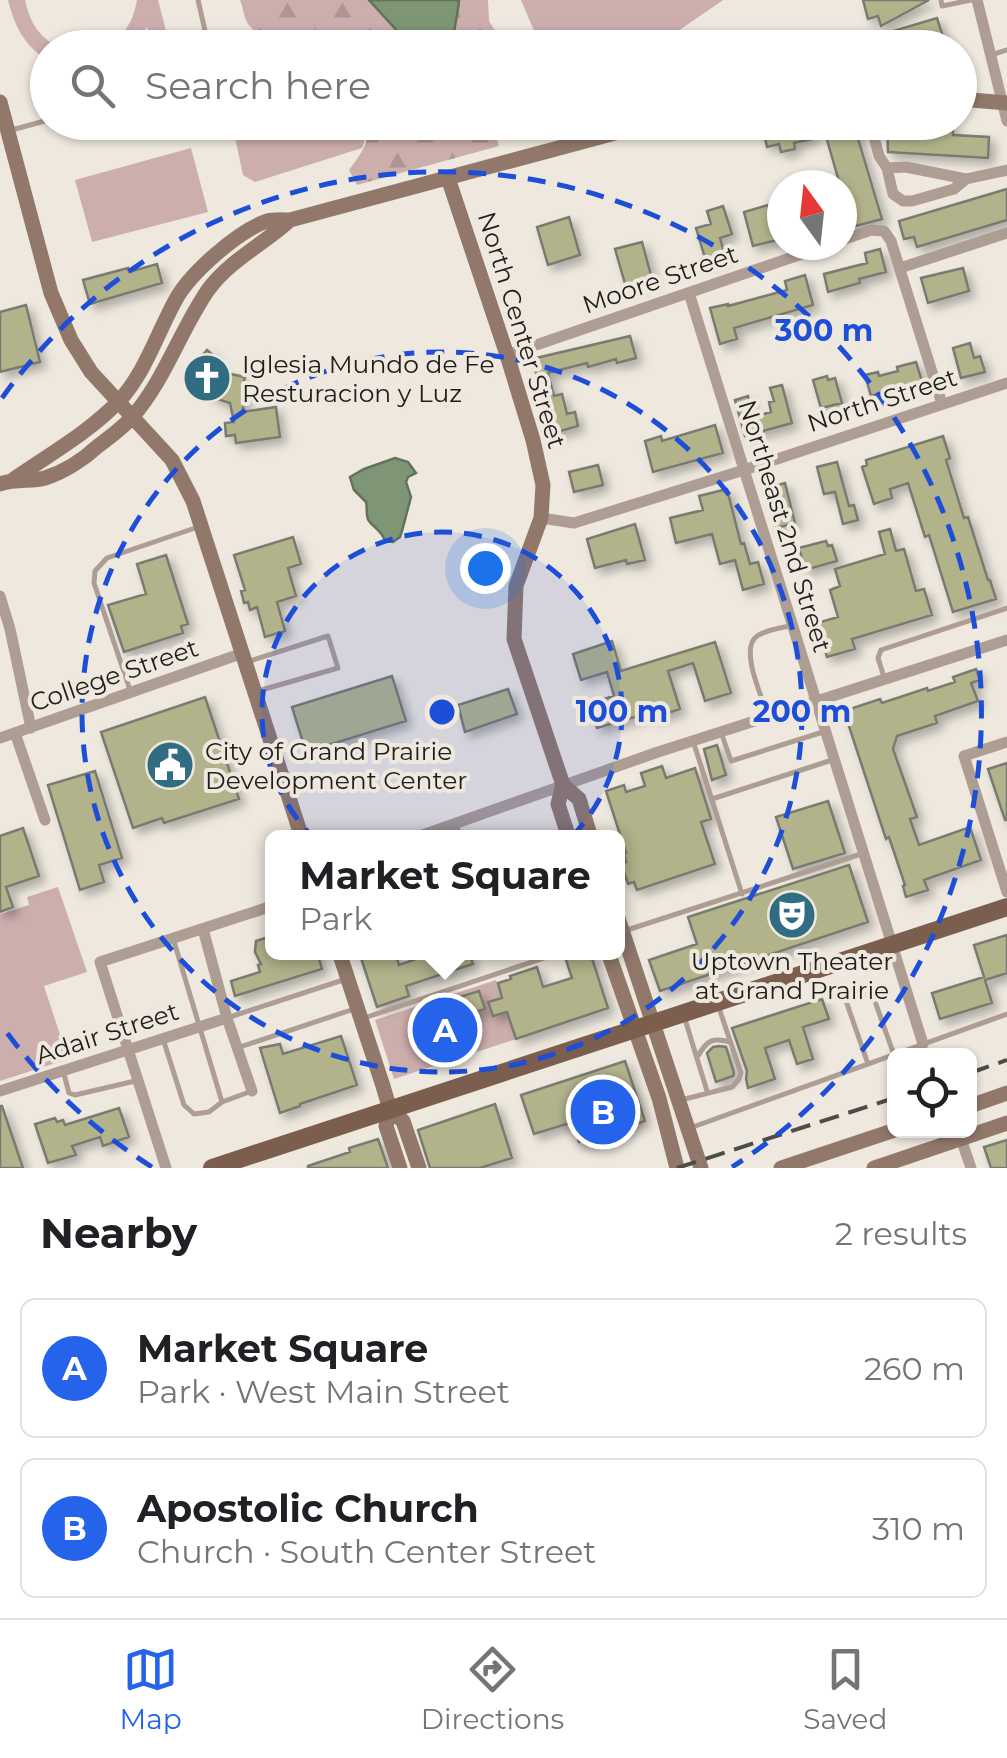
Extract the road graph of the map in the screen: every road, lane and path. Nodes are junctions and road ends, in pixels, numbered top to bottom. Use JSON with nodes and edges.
{"nodes":[{"id":1,"x":198,"y":0,"type":"edge"},
{"id":2,"x":941,"y":0,"type":"edge"},
{"id":3,"x":974,"y":0,"type":"edge"},
{"id":4,"x":206,"y":30,"type":"edge"},
{"id":5,"x":1007,"y":50,"type":"edge"},
{"id":6,"x":990,"y":56,"type":"junction"},
{"id":7,"x":977,"y":101,"type":"edge"},
{"id":8,"x":0,"y":102,"type":"edge"},
{"id":9,"x":1004,"y":103,"type":"edge"},
{"id":10,"x":1007,"y":121,"type":"edge"},
{"id":11,"x":30,"y":125,"type":"edge"},
{"id":12,"x":8,"y":131,"type":"junction"},
{"id":13,"x":589,"y":140,"type":"edge"},
{"id":14,"x":875,"y":140,"type":"edge"},
{"id":15,"x":887,"y":168,"type":"junction"},
{"id":16,"x":1007,"y":170,"type":"edge"},
{"id":17,"x":448,"y":178,"type":"junction"},
{"id":18,"x":966,"y":179,"type":"junction"},
{"id":19,"x":290,"y":220,"type":"junction"},
{"id":20,"x":1007,"y":233,"type":"edge"},
{"id":21,"x":857,"y":235,"type":"edge"},
{"id":22,"x":784,"y":260,"type":"edge"},
{"id":23,"x":900,"y":268,"type":"junction"},
{"id":24,"x":689,"y":292,"type":"junction"},
{"id":25,"x":178,"y":340,"type":"junction"},
{"id":26,"x":195,"y":346,"type":"dead end"},
{"id":27,"x":507,"y":355,"type":"junction"},
{"id":28,"x":1007,"y":383,"type":"edge"},
{"id":29,"x":118,"y":402,"type":"junction"},
{"id":30,"x":942,"y":404,"type":"junction"},
{"id":31,"x":132,"y":417,"type":"junction"},
{"id":32,"x":744,"y":470,"type":"junction"},
{"id":33,"x":7,"y":482,"type":"edge"},
{"id":34,"x":541,"y":518,"type":"junction"},
{"id":35,"x":202,"y":526,"type":"junction"},
{"id":36,"x":0,"y":596,"type":"edge"},
{"id":37,"x":1007,"y":608,"type":"edge"},
{"id":38,"x":793,"y":625,"type":"junction"},
{"id":39,"x":1007,"y":640,"type":"edge"},
{"id":40,"x":244,"y":658,"type":"junction"},
{"id":41,"x":884,"y":680,"type":"junction"},
{"id":42,"x":131,"y":692,"type":"junction"},
{"id":43,"x":255,"y":692,"type":"junction"},
{"id":44,"x":817,"y":702,"type":"junction"},
{"id":45,"x":768,"y":717,"type":"junction"},
{"id":46,"x":31,"y":728,"type":"junction"},
{"id":47,"x":826,"y":731,"type":"junction"},
{"id":48,"x":721,"y":732,"type":"junction"},
{"id":49,"x":15,"y":733,"type":"junction"},
{"id":50,"x":0,"y":738,"type":"edge"},
{"id":51,"x":694,"y":741,"type":"junction"},
{"id":52,"x":1007,"y":742,"type":"edge"},
{"id":53,"x":834,"y":759,"type":"junction"},
{"id":54,"x":563,"y":784,"type":"junction"},
{"id":55,"x":712,"y":800,"type":"junction"},
{"id":56,"x":44,"y":820,"type":"dead end"},
{"id":57,"x":454,"y":823,"type":"junction"},
{"id":58,"x":299,"y":830,"type":"edge"},
{"id":59,"x":435,"y":830,"type":"edge"},
{"id":60,"x":458,"y":830,"type":"edge"},
{"id":61,"x":567,"y":830,"type":"edge"},
{"id":62,"x":589,"y":830,"type":"edge"},
{"id":63,"x":864,"y":854,"type":"junction"},
{"id":64,"x":1007,"y":892,"type":"edge"},
{"id":65,"x":742,"y":894,"type":"junction"},
{"id":66,"x":265,"y":908,"type":"edge"},
{"id":67,"x":1007,"y":908,"type":"edge"},
{"id":68,"x":625,"y":926,"type":"edge"},
{"id":69,"x":203,"y":929,"type":"junction"},
{"id":70,"x":173,"y":938,"type":"junction"},
{"id":71,"x":893,"y":945,"type":"junction"},
{"id":72,"x":625,"y":952,"type":"edge"},
{"id":73,"x":342,"y":960,"type":"edge"},
{"id":74,"x":535,"y":960,"type":"edge"},
{"id":75,"x":612,"y":960,"type":"edge"},
{"id":76,"x":348,"y":978,"type":"junction"},
{"id":77,"x":717,"y":1002,"type":"junction"},
{"id":78,"x":359,"y":1013,"type":"junction"},
{"id":79,"x":684,"y":1013,"type":"junction"},
{"id":80,"x":1007,"y":1014,"type":"edge"},
{"id":81,"x":228,"y":1018,"type":"junction"},
{"id":82,"x":643,"y":1026,"type":"junction"},
{"id":83,"x":200,"y":1027,"type":"junction"},
{"id":84,"x":163,"y":1039,"type":"junction"},
{"id":85,"x":730,"y":1042,"type":"junction"},
{"id":86,"x":923,"y":1044,"type":"junction"},
{"id":87,"x":236,"y":1048,"type":"junction"},
{"id":88,"x":892,"y":1048,"type":"edge"},
{"id":89,"x":912,"y":1048,"type":"edge"},
{"id":90,"x":128,"y":1050,"type":"junction"},
{"id":91,"x":698,"y":1056,"type":"junction"},
{"id":92,"x":887,"y":1057,"type":"edge"},
{"id":93,"x":868,"y":1064,"type":"junction"},
{"id":94,"x":63,"y":1071,"type":"junction"},
{"id":95,"x":138,"y":1080,"type":"junction"},
{"id":96,"x":0,"y":1091,"type":"edge"},
{"id":97,"x":252,"y":1091,"type":"joint"},
{"id":98,"x":708,"y":1092,"type":"junction"},
{"id":99,"x":1007,"y":1093,"type":"edge"},
{"id":100,"x":678,"y":1100,"type":"junction"},
{"id":101,"x":222,"y":1102,"type":"junction"},
{"id":102,"x":977,"y":1104,"type":"edge"},
{"id":103,"x":390,"y":1110,"type":"junction"},
{"id":104,"x":1007,"y":1123,"type":"edge"},
{"id":105,"x":688,"y":1129,"type":"junction"},
{"id":106,"x":977,"y":1130,"type":"edge"},
{"id":107,"x":887,"y":1133,"type":"edge"},
{"id":108,"x":950,"y":1138,"type":"edge"},
{"id":109,"x":961,"y":1138,"type":"edge"},
{"id":110,"x":166,"y":1168,"type":"edge"},
{"id":111,"x":212,"y":1168,"type":"edge"},
{"id":112,"x":400,"y":1168,"type":"edge"},
{"id":113,"x":419,"y":1168,"type":"edge"},
{"id":114,"x":677,"y":1168,"type":"edge"},
{"id":115,"x":701,"y":1168,"type":"edge"},
{"id":116,"x":780,"y":1168,"type":"edge"},
{"id":117,"x":874,"y":1168,"type":"edge"},
{"id":118,"x":971,"y":1168,"type":"edge"}],
"edges":[{"from":1,"to":4,"type":"lane"},
{"from":2,"to":3,"type":"lane"},
{"from":3,"to":6,"type":"street"},
{"from":5,"to":6,"type":"lane"},
{"from":6,"to":9,"type":"street"},
{"from":7,"to":9,"type":"street"},
{"from":8,"to":12,"type":"street"},
{"from":9,"to":10,"type":"street"},
{"from":11,"to":12,"type":"lane"},
{"from":12,"to":29,"type":"street"},
{"from":13,"to":17,"type":"street"},
{"from":14,"to":15,"type":"street"},
{"from":15,"to":18,"type":"street"},
{"from":15,"to":18,"type":"street"},
{"from":16,"to":18,"type":"street"},
{"from":17,"to":19,"type":"street"},
{"from":17,"to":27,"type":"street","name":"North Center Street"},
{"from":19,"to":25,"type":"street"},
{"from":19,"to":29,"type":"street"},
{"from":20,"to":23,"type":"street"},
{"from":21,"to":23,"type":"street"},
{"from":22,"to":24,"type":"street","name":"Moore Street"},
{"from":23,"to":30,"type":"street"},
{"from":24,"to":27,"type":"street","name":"Moore Street"},
{"from":24,"to":32,"type":"street","name":"Northeast 2nd Street"},
{"from":25,"to":26,"type":"lane"},
{"from":25,"to":31,"type":"street"},
{"from":27,"to":34,"type":"street","name":"North Center Street"},
{"from":28,"to":30,"type":"street","name":"North Street"},
{"from":29,"to":31,"type":"street"},
{"from":29,"to":33,"type":"street"},
{"from":30,"to":32,"type":"street","name":"North Street"},
{"from":31,"to":33,"type":"street"},
{"from":31,"to":35,"type":"street"},
{"from":32,"to":34,"type":"street","name":"North Street"},
{"from":32,"to":38,"type":"street","name":"Northeast 2nd Street"},
{"from":34,"to":54,"type":"street","name":"North Center Street"},
{"from":35,"to":40,"type":"street"},
{"from":35,"to":42,"type":"lane"},
{"from":36,"to":46,"type":"street"},
{"from":37,"to":41,"type":"lane"},
{"from":38,"to":44,"type":"street","name":"Northeast 2nd Street"},
{"from":38,"to":45,"type":"lane"},
{"from":39,"to":41,"type":"street"},
{"from":40,"to":42,"type":"street","name":"College Street"},
{"from":40,"to":43,"type":"street"},
{"from":40,"to":43,"type":"lane"},
{"from":41,"to":44,"type":"street"},
{"from":42,"to":46,"type":"street","name":"College Street"},
{"from":43,"to":58,"type":"street"},
{"from":44,"to":45,"type":"street"},
{"from":44,"to":47,"type":"street","name":"Northeast 2nd Street"},
{"from":45,"to":48,"type":"street"},
{"from":46,"to":49,"type":"street","name":"College Street"},
{"from":47,"to":48,"type":"lane"},
{"from":47,"to":53,"type":"street","name":"Northeast 2nd Street"},
{"from":48,"to":51,"type":"street"},
{"from":49,"to":50,"type":"street","name":"College Street"},
{"from":49,"to":56,"type":"street"},
{"from":51,"to":54,"type":"street"},
{"from":51,"to":55,"type":"lane"},
{"from":52,"to":64,"type":"street"},
{"from":53,"to":55,"type":"lane"},
{"from":53,"to":63,"type":"street","name":"Northeast 2nd Street"},
{"from":54,"to":57,"type":"street"},
{"from":54,"to":61,"type":"street","name":"North Center Street"},
{"from":54,"to":62,"type":"street","name":"North Center Street"},
{"from":55,"to":65,"type":"lane"},
{"from":57,"to":59,"type":"street"},
{"from":57,"to":60,"type":"lane"},
{"from":63,"to":65,"type":"lane"},
{"from":63,"to":71,"type":"street","name":"Northeast 2nd Street"},
{"from":65,"to":68,"type":"lane"},
{"from":66,"to":69,"type":"street"},
{"from":67,"to":71,"type":"main road"},
{"from":69,"to":70,"type":"street"},
{"from":69,"to":81,"type":"street"},
{"from":70,"to":83,"type":"lane"},
{"from":70,"to":90,"type":"street"},
{"from":71,"to":77,"type":"main road"},
{"from":71,"to":86,"type":"street","name":"Northeast 2nd Street"},
{"from":72,"to":82,"type":"street"},
{"from":73,"to":76,"type":"street"},
{"from":74,"to":78,"type":"lane"},
{"from":75,"to":82,"type":"street"},
{"from":76,"to":78,"type":"street"},
{"from":76,"to":81,"type":"lane"},
{"from":77,"to":79,"type":"main road"},
{"from":77,"to":85,"type":"lane"},
{"from":78,"to":87,"type":"lane"},
{"from":78,"to":103,"type":"street"},
{"from":79,"to":82,"type":"main road"},
{"from":79,"to":91,"type":"lane"},
{"from":80,"to":86,"type":"lane"},
{"from":81,"to":83,"type":"street","name":"Adair Street"},
{"from":81,"to":87,"type":"street"},
{"from":82,"to":100,"type":"street"},
{"from":82,"to":103,"type":"main road"},
{"from":82,"to":114,"type":"street"},
{"from":83,"to":84,"type":"street","name":"Adair Street"},
{"from":83,"to":101,"type":"lane"},
{"from":84,"to":90,"type":"street","name":"Adair Street"},
{"from":84,"to":101,"type":"lane"},
{"from":85,"to":91,"type":"lane"},
{"from":85,"to":98,"type":"lane"},
{"from":86,"to":89,"type":"lane"},
{"from":87,"to":97,"type":"street"},
{"from":88,"to":93,"type":"lane"},
{"from":90,"to":94,"type":"street","name":"Adair Street"},
{"from":90,"to":95,"type":"street"},
{"from":91,"to":98,"type":"lane"},
{"from":92,"to":93,"type":"lane"},
{"from":93,"to":105,"type":"lane"},
{"from":94,"to":95,"type":"lane"},
{"from":94,"to":96,"type":"street","name":"Adair Street"},
{"from":95,"to":110,"type":"street"},
{"from":97,"to":101,"type":"lane"},
{"from":98,"to":100,"type":"lane"},
{"from":99,"to":102,"type":"street"},
{"from":100,"to":105,"type":"street"},
{"from":103,"to":111,"type":"main road"},
{"from":103,"to":112,"type":"street"},
{"from":103,"to":113,"type":"street"},
{"from":104,"to":106,"type":"street"},
{"from":105,"to":115,"type":"street"},
{"from":107,"to":116,"type":"street"},
{"from":108,"to":117,"type":"street"},
{"from":109,"to":118,"type":"street"}]}
